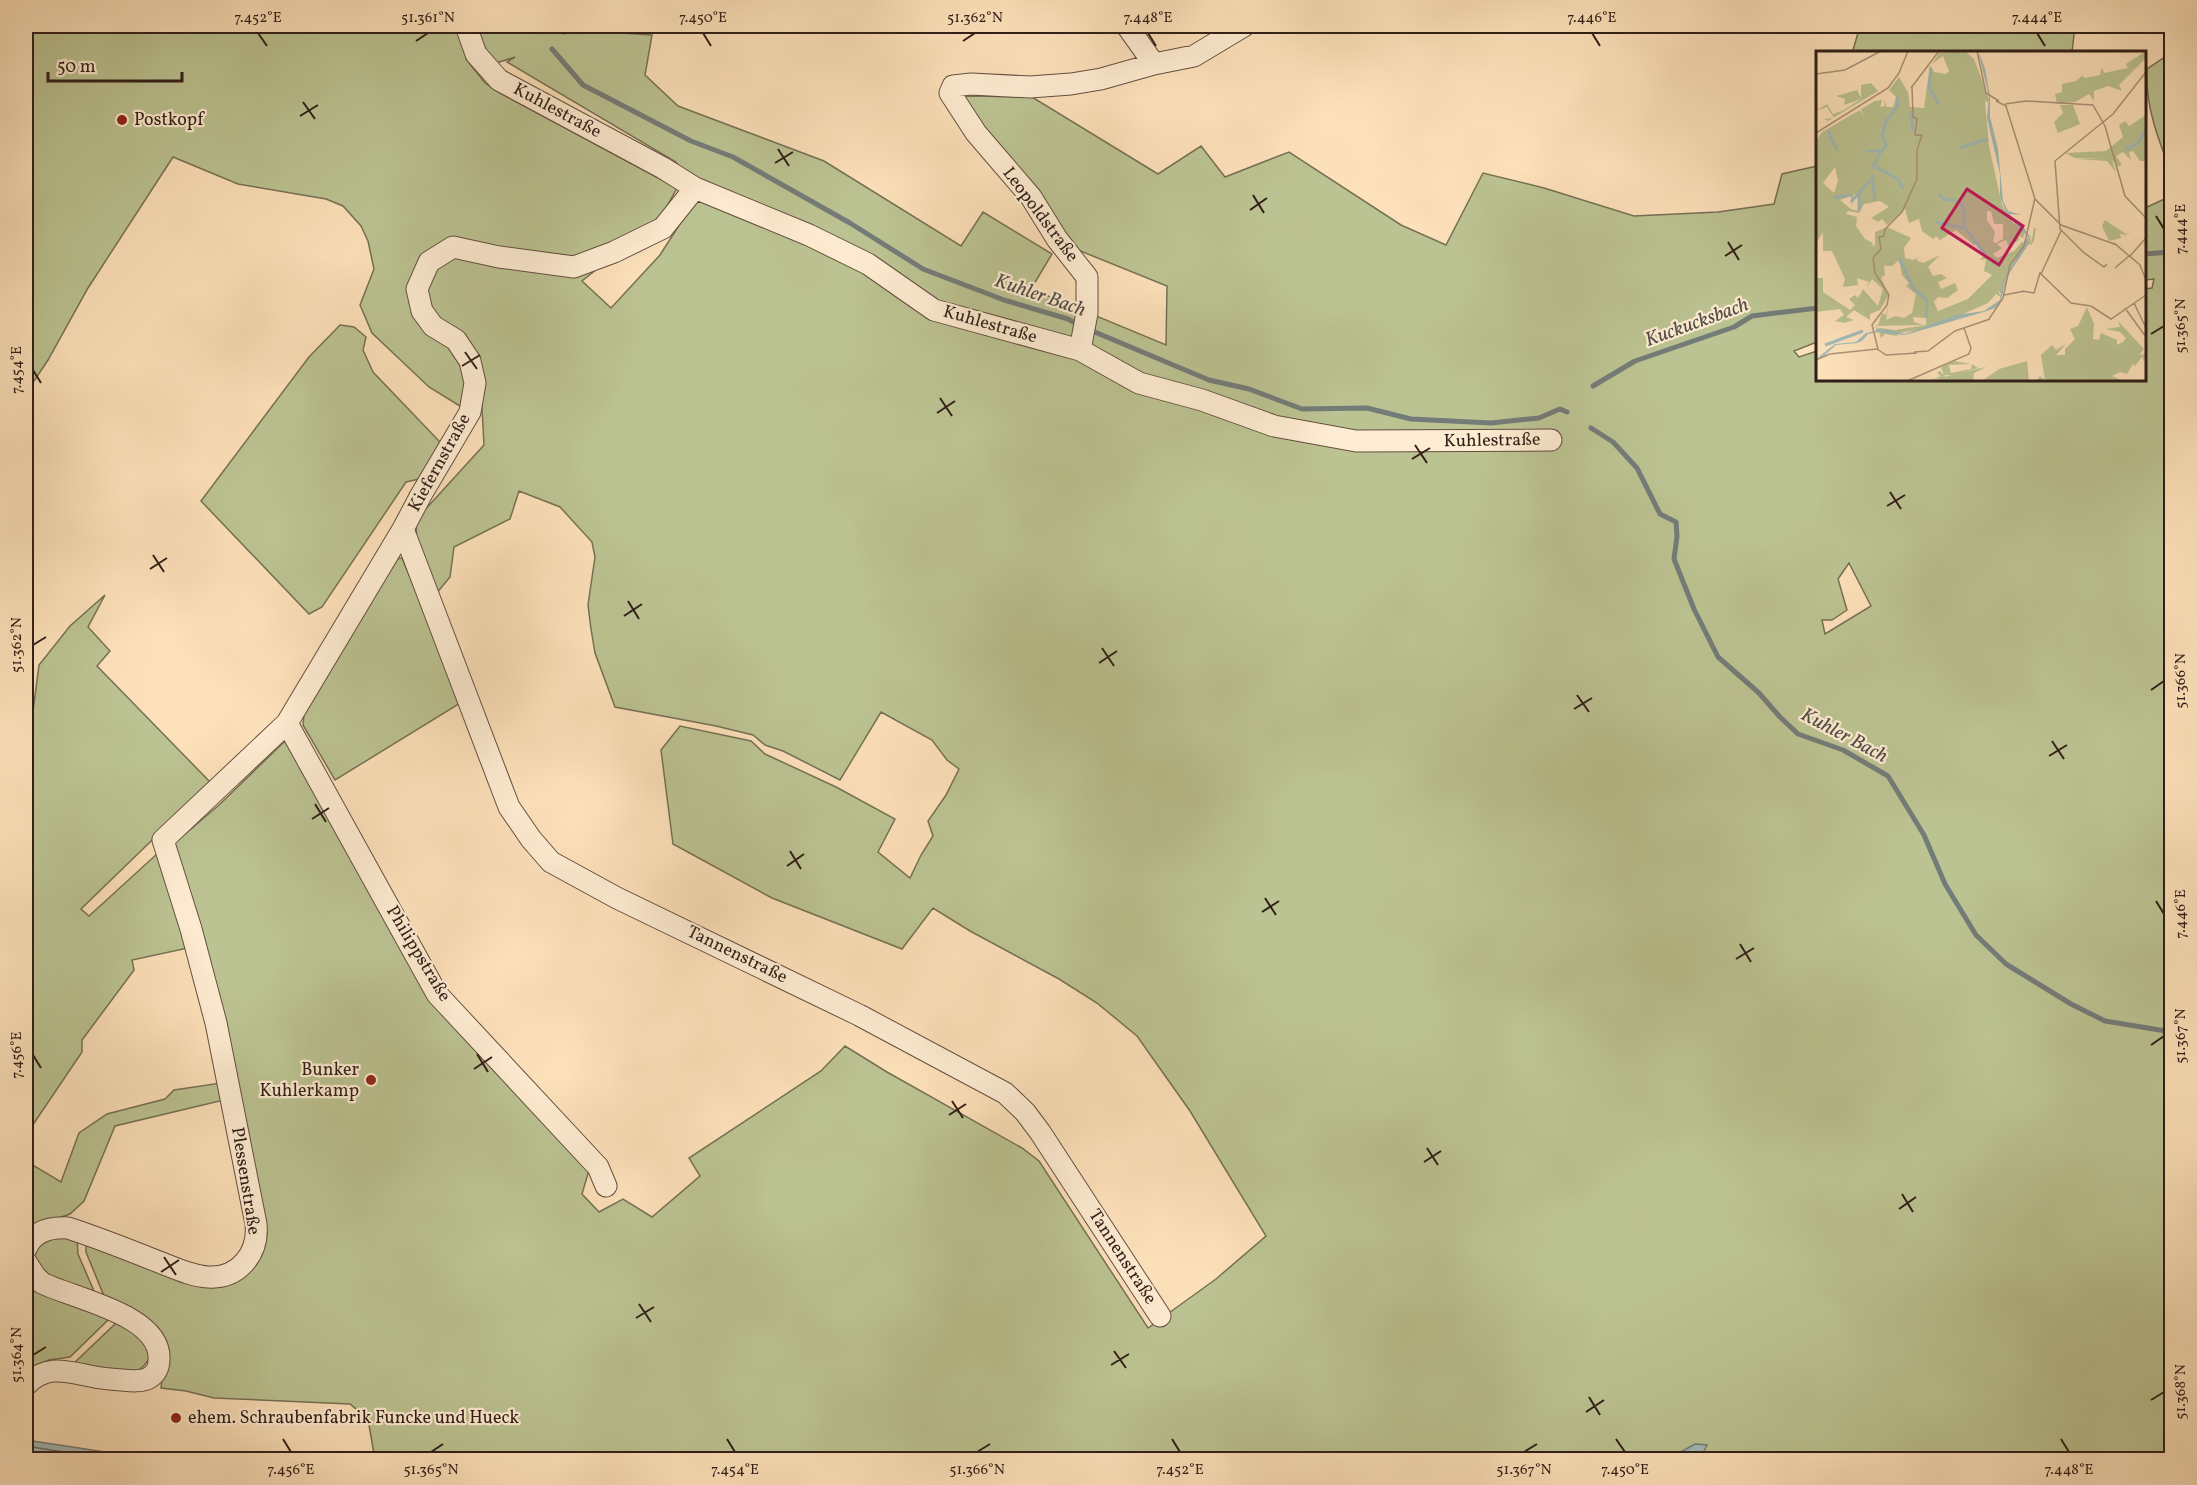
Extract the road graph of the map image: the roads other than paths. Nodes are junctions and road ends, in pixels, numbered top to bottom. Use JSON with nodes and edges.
{"nodes":[{"id":1,"x":466,"y":26,"type":"edge"},
{"id":2,"x":1127,"y":26,"type":"edge"},
{"id":3,"x":1244,"y":26,"type":"edge"},
{"id":4,"x":1154,"y":63,"type":"junction"},
{"id":5,"x":695,"y":188,"type":"junction"},
{"id":6,"x":1081,"y":345,"type":"junction"},
{"id":7,"x":1551,"y":440,"type":"dead end"},
{"id":8,"x":403,"y":529,"type":"junction"},
{"id":9,"x":287,"y":723,"type":"junction"},
{"id":10,"x":180,"y":897,"type":"joint"},
{"id":11,"x":606,"y":1186,"type":"dead end"},
{"id":12,"x":26,"y":1249,"type":"edge"},
{"id":13,"x":26,"y":1263,"type":"edge"},
{"id":14,"x":1160,"y":1316,"type":"dead end"},
{"id":15,"x":26,"y":1385,"type":"edge"}],
"edges":[{"from":1,"to":5,"type":"street","name":"Kuhlestraße"},
{"from":2,"to":4,"type":"street"},
{"from":3,"to":4,"type":"street"},
{"from":4,"to":6,"type":"street","name":"Leopoldstraße"},
{"from":5,"to":6,"type":"street","name":"Kuhlestraße"},
{"from":5,"to":8,"type":"street","name":"Kiefernstraße"},
{"from":6,"to":7,"type":"street","name":"Kuhlestraße"},
{"from":8,"to":9,"type":"street","name":"Kiefernstraße"},
{"from":8,"to":14,"type":"street","name":"Tannenstraße"},
{"from":9,"to":10,"type":"street","name":"Kiefernstraße"},
{"from":9,"to":11,"type":"street","name":"Philippstraße"},
{"from":10,"to":12,"type":"street","name":"Plessenstraße"},
{"from":13,"to":15,"type":"street"}]}
